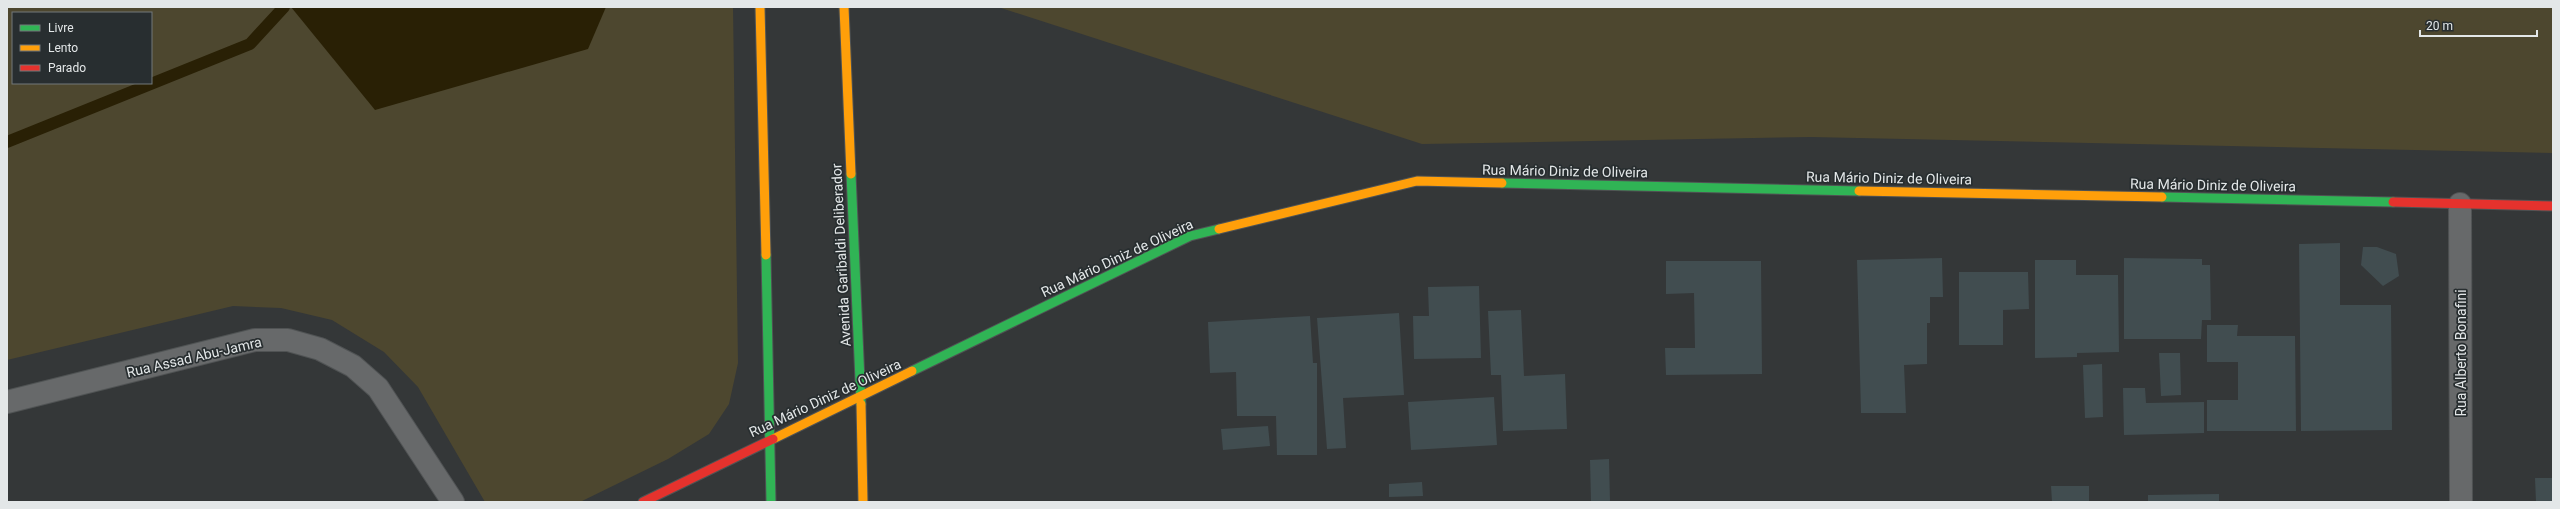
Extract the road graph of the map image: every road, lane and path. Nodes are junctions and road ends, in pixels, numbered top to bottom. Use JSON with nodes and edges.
{"nodes":[{"id":1,"x":760,"y":7,"type":"edge"},
{"id":2,"x":844,"y":7,"type":"edge"},
{"id":3,"x":2460,"y":204,"type":"junction"},
{"id":4,"x":2553,"y":206,"type":"edge"},
{"id":5,"x":861,"y":396,"type":"junction"},
{"id":6,"x":7,"y":402,"type":"edge"},
{"id":7,"x":771,"y":438,"type":"junction"},
{"id":8,"x":453,"y":502,"type":"edge"},
{"id":9,"x":643,"y":502,"type":"edge"},
{"id":10,"x":771,"y":502,"type":"edge"},
{"id":11,"x":863,"y":502,"type":"edge"},
{"id":12,"x":2461,"y":502,"type":"edge"}],
"edges":[{"from":1,"to":7,"type":"street"},
{"from":2,"to":5,"type":"street","name":"Avenida Garibaldi Deliberador"},
{"from":3,"to":4,"type":"street","name":"Rua Mário Diniz de Oliveira"},
{"from":3,"to":5,"type":"street","name":"Rua Mário Diniz de Oliveira"},
{"from":3,"to":12,"type":"street","name":"Rua Alberto Bonafini"},
{"from":5,"to":7,"type":"street","name":"Rua Mário Diniz de Oliveira"},
{"from":5,"to":11,"type":"street","name":"Avenida Garibaldi Deliberador"},
{"from":6,"to":8,"type":"street","name":"Rua Assad Abu-Jamra"},
{"from":7,"to":9,"type":"street","name":"Rua Mário Diniz de Oliveira"},
{"from":7,"to":10,"type":"street"}]}
